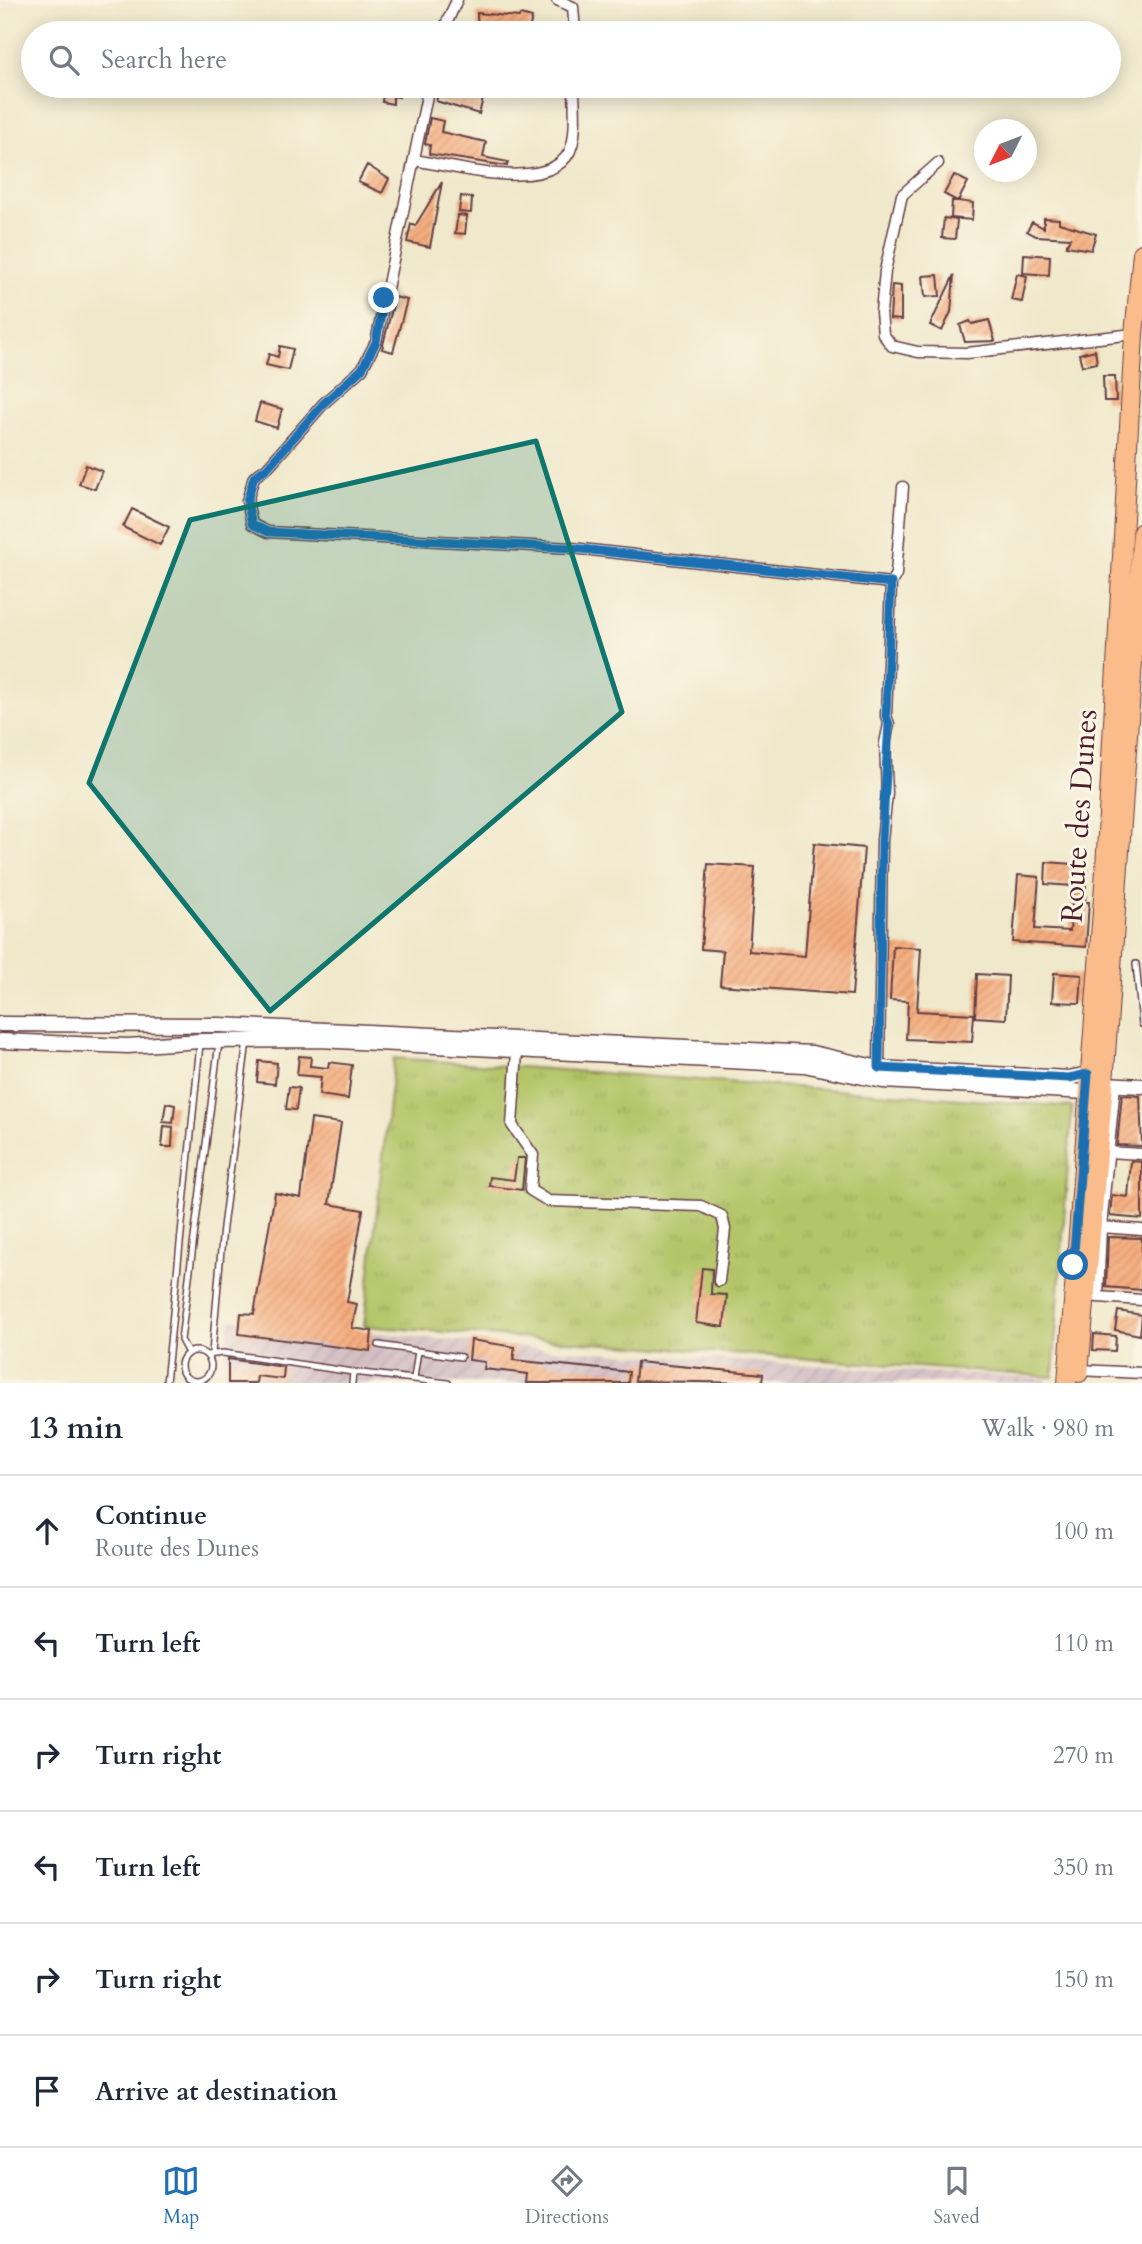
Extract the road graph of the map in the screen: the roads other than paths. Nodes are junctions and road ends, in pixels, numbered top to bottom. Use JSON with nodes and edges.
{"nodes":[{"id":1,"x":457,"y":0,"type":"edge"},
{"id":2,"x":557,"y":0,"type":"edge"},
{"id":3,"x":447,"y":21,"type":"edge"},
{"id":4,"x":574,"y":21,"type":"edge"},
{"id":5,"x":427,"y":98,"type":"edge"},
{"id":6,"x":574,"y":98,"type":"edge"},
{"id":7,"x":414,"y":160,"type":"junction"},
{"id":8,"x":938,"y":163,"type":"dead end"},
{"id":9,"x":1142,"y":253,"type":"edge"},
{"id":10,"x":1134,"y":334,"type":"junction"},
{"id":11,"x":902,"y":487,"type":"dead end"},
{"id":12,"x":1142,"y":532,"type":"edge"},
{"id":13,"x":891,"y":583,"type":"junction"},
{"id":14,"x":1139,"y":591,"type":"edge"},
{"id":15,"x":1136,"y":964,"type":"dead end"},
{"id":16,"x":0,"y":1024,"type":"edge"},
{"id":17,"x":1142,"y":1024,"type":"edge"},
{"id":18,"x":220,"y":1025,"type":"junction"},
{"id":19,"x":0,"y":1041,"type":"edge"},
{"id":20,"x":200,"y":1041,"type":"junction"},
{"id":21,"x":219,"y":1041,"type":"junction"},
{"id":22,"x":247,"y":1041,"type":"junction"},
{"id":23,"x":517,"y":1051,"type":"junction"},
{"id":24,"x":879,"y":1068,"type":"junction"},
{"id":25,"x":1087,"y":1083,"type":"junction"},
{"id":26,"x":1109,"y":1084,"type":"junction"},
{"id":27,"x":1142,"y":1086,"type":"edge"},
{"id":28,"x":1107,"y":1152,"type":"junction"},
{"id":29,"x":1142,"y":1154,"type":"edge"},
{"id":30,"x":1101,"y":1227,"type":"junction"},
{"id":31,"x":1142,"y":1230,"type":"edge"},
{"id":32,"x":719,"y":1280,"type":"dead end"},
{"id":33,"x":1092,"y":1296,"type":"junction"},
{"id":34,"x":1142,"y":1300,"type":"edge"},
{"id":35,"x":379,"y":1345,"type":"dead end"},
{"id":36,"x":418,"y":1351,"type":"junction"},
{"id":37,"x":188,"y":1353,"type":"junction"},
{"id":38,"x":210,"y":1354,"type":"junction"},
{"id":39,"x":461,"y":1357,"type":"dead end"},
{"id":40,"x":353,"y":1372,"type":"junction"},
{"id":41,"x":1142,"y":1373,"type":"edge"},
{"id":42,"x":414,"y":1378,"type":"junction"},
{"id":43,"x":1075,"y":1379,"type":"edge"},
{"id":44,"x":204,"y":1381,"type":"edge"},
{"id":45,"x":191,"y":1382,"type":"edge"},
{"id":46,"x":166,"y":1383,"type":"edge"},
{"id":47,"x":352,"y":1383,"type":"edge"},
{"id":48,"x":448,"y":1383,"type":"edge"}],
"edges":[{"from":1,"to":3,"type":"street"},
{"from":2,"to":4,"type":"street"},
{"from":5,"to":7,"type":"street"},
{"from":6,"to":7,"type":"street"},
{"from":7,"to":13,"type":"street"},
{"from":8,"to":10,"type":"street"},
{"from":9,"to":10,"type":"main road","name":"Route des Dunes"},
{"from":10,"to":25,"type":"main road","name":"Route des Dunes"},
{"from":11,"to":13,"type":"street"},
{"from":12,"to":14,"type":"main road","name":"Route des Dunes"},
{"from":13,"to":24,"type":"street"},
{"from":14,"to":26,"type":"main road","name":"Route des Dunes"},
{"from":15,"to":17,"type":"lane"},
{"from":16,"to":18,"type":"street"},
{"from":18,"to":21,"type":"lane"},
{"from":18,"to":24,"type":"street"},
{"from":19,"to":20,"type":"street"},
{"from":20,"to":21,"type":"street"},
{"from":20,"to":46,"type":"lane"},
{"from":21,"to":22,"type":"street"},
{"from":21,"to":37,"type":"lane"},
{"from":22,"to":23,"type":"street"},
{"from":22,"to":38,"type":"lane"},
{"from":23,"to":25,"type":"street"},
{"from":23,"to":32,"type":"street"},
{"from":24,"to":25,"type":"street"},
{"from":25,"to":43,"type":"main road","name":"Route des Dunes"},
{"from":26,"to":27,"type":"street"},
{"from":26,"to":28,"type":"street"},
{"from":26,"to":33,"type":"main road","name":"Route des Dunes"},
{"from":28,"to":29,"type":"street"},
{"from":28,"to":30,"type":"street"},
{"from":30,"to":31,"type":"street"},
{"from":30,"to":33,"type":"street"},
{"from":33,"to":34,"type":"street"},
{"from":33,"to":43,"type":"main road","name":"Route des Dunes"},
{"from":35,"to":36,"type":"lane"},
{"from":36,"to":39,"type":"lane"},
{"from":36,"to":42,"type":"lane"},
{"from":37,"to":38,"type":"lane"},
{"from":37,"to":45,"type":"lane"},
{"from":38,"to":40,"type":"lane"},
{"from":38,"to":44,"type":"lane"},
{"from":40,"to":42,"type":"lane"},
{"from":40,"to":47,"type":"lane"},
{"from":41,"to":43,"type":"street"},
{"from":42,"to":48,"type":"lane"},
{"from":44,"to":45,"type":"lane"}]}
